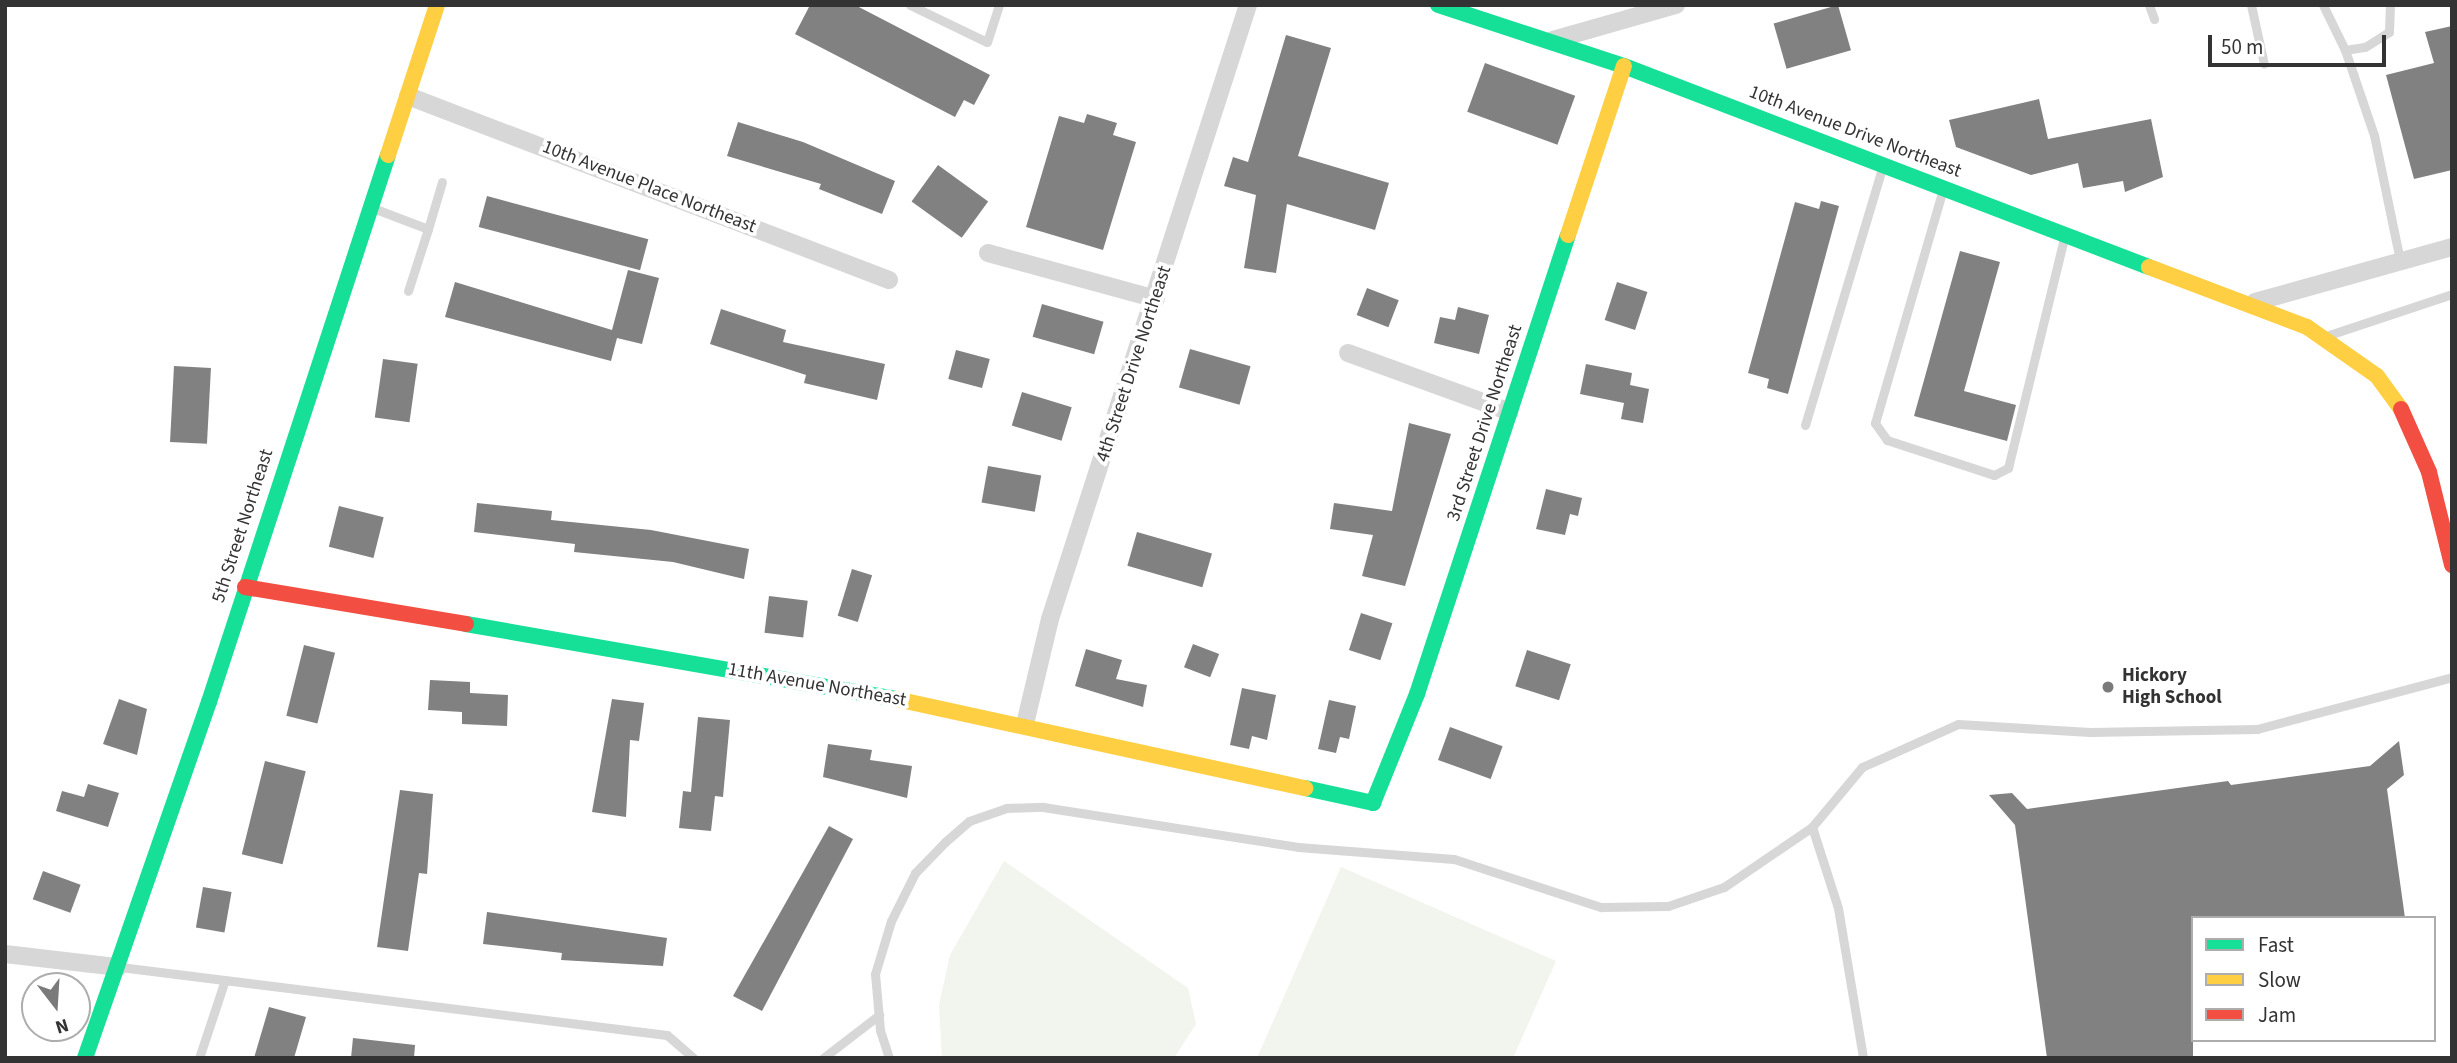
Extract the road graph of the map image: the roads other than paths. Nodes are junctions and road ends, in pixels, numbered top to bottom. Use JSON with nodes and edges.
{"nodes":[{"id":1,"x":437,"y":5,"type":"edge"},
{"id":2,"x":910,"y":5,"type":"edge"},
{"id":3,"x":999,"y":5,"type":"edge"},
{"id":4,"x":1248,"y":5,"type":"edge"},
{"id":5,"x":1438,"y":5,"type":"edge"},
{"id":6,"x":1676,"y":5,"type":"edge"},
{"id":7,"x":2149,"y":5,"type":"edge"},
{"id":8,"x":2251,"y":5,"type":"edge"},
{"id":9,"x":2323,"y":5,"type":"edge"},
{"id":10,"x":2390,"y":5,"type":"edge"},
{"id":11,"x":2154,"y":19,"type":"dead end"},
{"id":12,"x":1553,"y":40,"type":"junction"},
{"id":13,"x":2344,"y":50,"type":"junction"},
{"id":14,"x":2264,"y":64,"type":"dead end"},
{"id":15,"x":1624,"y":66,"type":"junction"},
{"id":16,"x":408,"y":96,"type":"junction"},
{"id":17,"x":1882,"y":166,"type":"junction"},
{"id":18,"x":442,"y":181,"type":"dead end"},
{"id":19,"x":1943,"y":188,"type":"junction"},
{"id":20,"x":371,"y":208,"type":"junction"},
{"id":21,"x":428,"y":229,"type":"junction"},
{"id":22,"x":2065,"y":234,"type":"junction"},
{"id":23,"x":2452,"y":247,"type":"edge"},
{"id":24,"x":988,"y":254,"type":"dead end"},
{"id":25,"x":2400,"y":261,"type":"junction"},
{"id":26,"x":889,"y":280,"type":"dead end"},
{"id":27,"x":408,"y":291,"type":"dead end"},
{"id":28,"x":2452,"y":294,"type":"edge"},
{"id":29,"x":1156,"y":299,"type":"junction"},
{"id":30,"x":2255,"y":303,"type":"junction"},
{"id":31,"x":2325,"y":337,"type":"junction"},
{"id":32,"x":1348,"y":353,"type":"dead end"},
{"id":33,"x":1510,"y":412,"type":"junction"},
{"id":34,"x":1805,"y":425,"type":"dead end"},
{"id":35,"x":2452,"y":565,"type":"edge"},
{"id":36,"x":244,"y":587,"type":"junction"},
{"id":37,"x":2452,"y":677,"type":"edge"},
{"id":38,"x":1025,"y":724,"type":"junction"},
{"id":39,"x":1378,"y":791,"type":"joint"},
{"id":40,"x":1812,"y":827,"type":"junction"},
{"id":41,"x":5,"y":954,"type":"edge"},
{"id":42,"x":118,"y":967,"type":"junction"},
{"id":43,"x":225,"y":980,"type":"junction"},
{"id":44,"x":879,"y":1015,"type":"junction"},
{"id":45,"x":85,"y":1058,"type":"edge"},
{"id":46,"x":200,"y":1058,"type":"edge"},
{"id":47,"x":693,"y":1058,"type":"edge"},
{"id":48,"x":823,"y":1058,"type":"edge"},
{"id":49,"x":889,"y":1058,"type":"edge"},
{"id":50,"x":1863,"y":1058,"type":"edge"}],
"edges":[{"from":1,"to":16,"type":"street","name":"5th Street Northeast"},
{"from":2,"to":3,"type":"lane"},
{"from":4,"to":29,"type":"street","name":"4th Street Drive Northeast"},
{"from":5,"to":12,"type":"street","name":"10th Avenue Drive Northeast"},
{"from":6,"to":12,"type":"street"},
{"from":7,"to":11,"type":"lane"},
{"from":8,"to":14,"type":"lane"},
{"from":9,"to":13,"type":"lane"},
{"from":10,"to":13,"type":"lane"},
{"from":12,"to":15,"type":"street","name":"10th Avenue Drive Northeast"},
{"from":13,"to":25,"type":"lane"},
{"from":15,"to":17,"type":"street","name":"10th Avenue Drive Northeast"},
{"from":15,"to":33,"type":"street","name":"3rd Street Drive Northeast"},
{"from":16,"to":20,"type":"street","name":"5th Street Northeast"},
{"from":16,"to":26,"type":"street","name":"10th Avenue Place Northeast"},
{"from":17,"to":19,"type":"street","name":"10th Avenue Drive Northeast"},
{"from":17,"to":34,"type":"lane"},
{"from":18,"to":21,"type":"lane"},
{"from":19,"to":22,"type":"street","name":"10th Avenue Drive Northeast"},
{"from":19,"to":22,"type":"lane"},
{"from":20,"to":21,"type":"lane"},
{"from":20,"to":36,"type":"street","name":"5th Street Northeast"},
{"from":21,"to":27,"type":"lane"},
{"from":22,"to":30,"type":"street","name":"10th Avenue Drive Northeast"},
{"from":23,"to":25,"type":"street"},
{"from":24,"to":29,"type":"street"},
{"from":25,"to":30,"type":"street"},
{"from":28,"to":31,"type":"lane"},
{"from":29,"to":38,"type":"street","name":"4th Street Drive Northeast"},
{"from":30,"to":31,"type":"street","name":"10th Avenue Drive Northeast"},
{"from":31,"to":35,"type":"street","name":"10th Avenue Drive Northeast"},
{"from":32,"to":33,"type":"street"},
{"from":33,"to":39,"type":"street","name":"3rd Street Drive Northeast"},
{"from":36,"to":38,"type":"street","name":"11th Avenue Northeast"},
{"from":36,"to":42,"type":"street","name":"5th Street Northeast"},
{"from":37,"to":40,"type":"lane"},
{"from":38,"to":39,"type":"street","name":"11th Avenue Northeast"},
{"from":40,"to":44,"type":"lane"},
{"from":40,"to":50,"type":"lane"},
{"from":41,"to":42,"type":"street"},
{"from":42,"to":43,"type":"lane"},
{"from":42,"to":45,"type":"street","name":"5th Street Northeast"},
{"from":43,"to":46,"type":"lane"},
{"from":43,"to":47,"type":"lane"},
{"from":44,"to":48,"type":"lane"},
{"from":44,"to":49,"type":"lane"}]}
